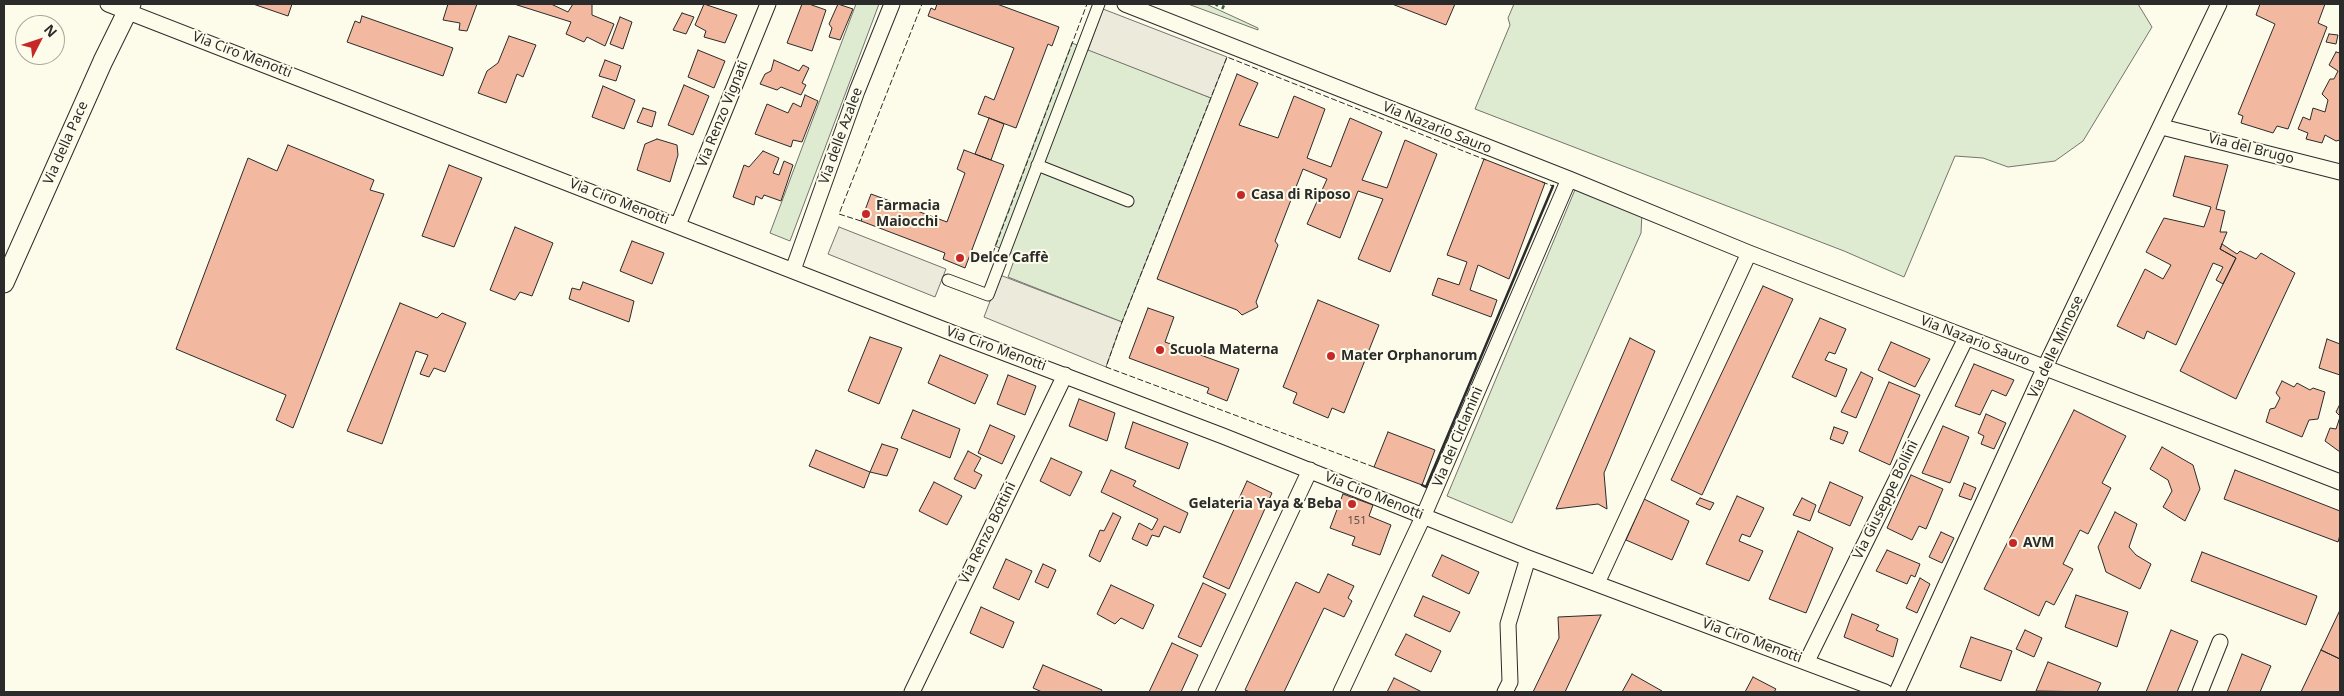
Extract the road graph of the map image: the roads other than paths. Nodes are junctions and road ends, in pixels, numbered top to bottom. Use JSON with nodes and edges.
{"nodes":[{"id":1,"x":108,"y":4,"type":"edge"},
{"id":2,"x":768,"y":4,"type":"edge"},
{"id":3,"x":892,"y":4,"type":"edge"},
{"id":4,"x":1099,"y":4,"type":"edge"},
{"id":5,"x":1125,"y":4,"type":"edge"},
{"id":6,"x":2219,"y":4,"type":"edge"},
{"id":7,"x":130,"y":7,"type":"edge"},
{"id":8,"x":2162,"y":127,"type":"junction"},
{"id":9,"x":1036,"y":165,"type":"junction"},
{"id":10,"x":2340,"y":172,"type":"edge"},
{"id":11,"x":1569,"y":179,"type":"junction"},
{"id":12,"x":1128,"y":200,"type":"dead end"},
{"id":13,"x":678,"y":225,"type":"junction"},
{"id":14,"x":1749,"y":254,"type":"junction"},
{"id":15,"x":792,"y":270,"type":"junction"},
{"id":16,"x":948,"y":280,"type":"dead end"},
{"id":17,"x":4,"y":283,"type":"edge"},
{"id":18,"x":1966,"y":338,"type":"junction"},
{"id":19,"x":2045,"y":367,"type":"junction"},
{"id":20,"x":1065,"y":375,"type":"junction"},
{"id":21,"x":1310,"y":470,"type":"junction"},
{"id":22,"x":2340,"y":482,"type":"edge"},
{"id":23,"x":1423,"y":517,"type":"junction"},
{"id":24,"x":1528,"y":558,"type":"junction"},
{"id":25,"x":1597,"y":583,"type":"junction"},
{"id":26,"x":2220,"y":642,"type":"dead end"},
{"id":27,"x":1807,"y":661,"type":"junction"},
{"id":28,"x":912,"y":692,"type":"edge"},
{"id":29,"x":1206,"y":692,"type":"edge"},
{"id":30,"x":1341,"y":692,"type":"edge"},
{"id":31,"x":1505,"y":692,"type":"edge"},
{"id":32,"x":1885,"y":692,"type":"edge"},
{"id":33,"x":1897,"y":692,"type":"edge"},
{"id":34,"x":2200,"y":692,"type":"edge"}],
"edges":[{"from":1,"to":7,"type":"street","name":"Via Ciro Menotti"},
{"from":2,"to":13,"type":"street","name":"Via Renzo Vignati"},
{"from":3,"to":15,"type":"street","name":"Via delle Azalee"},
{"from":4,"to":9,"type":"street"},
{"from":5,"to":11,"type":"street","name":"Via Nazario Sauro"},
{"from":6,"to":8,"type":"street","name":"Via delle Mimose"},
{"from":7,"to":13,"type":"street","name":"Via Ciro Menotti"},
{"from":7,"to":17,"type":"street","name":"Via della Pace"},
{"from":8,"to":10,"type":"street","name":"Via del Brugo"},
{"from":8,"to":19,"type":"street","name":"Via delle Mimose"},
{"from":9,"to":12,"type":"street"},
{"from":9,"to":16,"type":"street"},
{"from":11,"to":14,"type":"street","name":"Via Nazario Sauro"},
{"from":11,"to":23,"type":"street","name":"Via dei Ciclamini"},
{"from":13,"to":15,"type":"street","name":"Via Ciro Menotti"},
{"from":14,"to":18,"type":"street","name":"Via Nazario Sauro"},
{"from":14,"to":25,"type":"street"},
{"from":15,"to":20,"type":"street","name":"Via Ciro Menotti"},
{"from":18,"to":19,"type":"street","name":"Via Nazario Sauro"},
{"from":18,"to":27,"type":"street","name":"Via Giuseppe Bollini"},
{"from":19,"to":22,"type":"street","name":"Via Nazario Sauro"},
{"from":19,"to":33,"type":"street","name":"Via delle Mimose"},
{"from":20,"to":21,"type":"street","name":"Via Ciro Menotti"},
{"from":20,"to":28,"type":"street","name":"Via Renzo Bottini"},
{"from":21,"to":23,"type":"street","name":"Via Ciro Menotti"},
{"from":21,"to":29,"type":"street"},
{"from":23,"to":24,"type":"street","name":"Via Ciro Menotti"},
{"from":23,"to":30,"type":"street","name":"Via dei Ciclamini"},
{"from":24,"to":25,"type":"street","name":"Via Ciro Menotti"},
{"from":24,"to":31,"type":"street"},
{"from":25,"to":27,"type":"street","name":"Via Ciro Menotti"},
{"from":26,"to":34,"type":"street"},
{"from":27,"to":32,"type":"street","name":"Via Ciro Menotti"}]}
